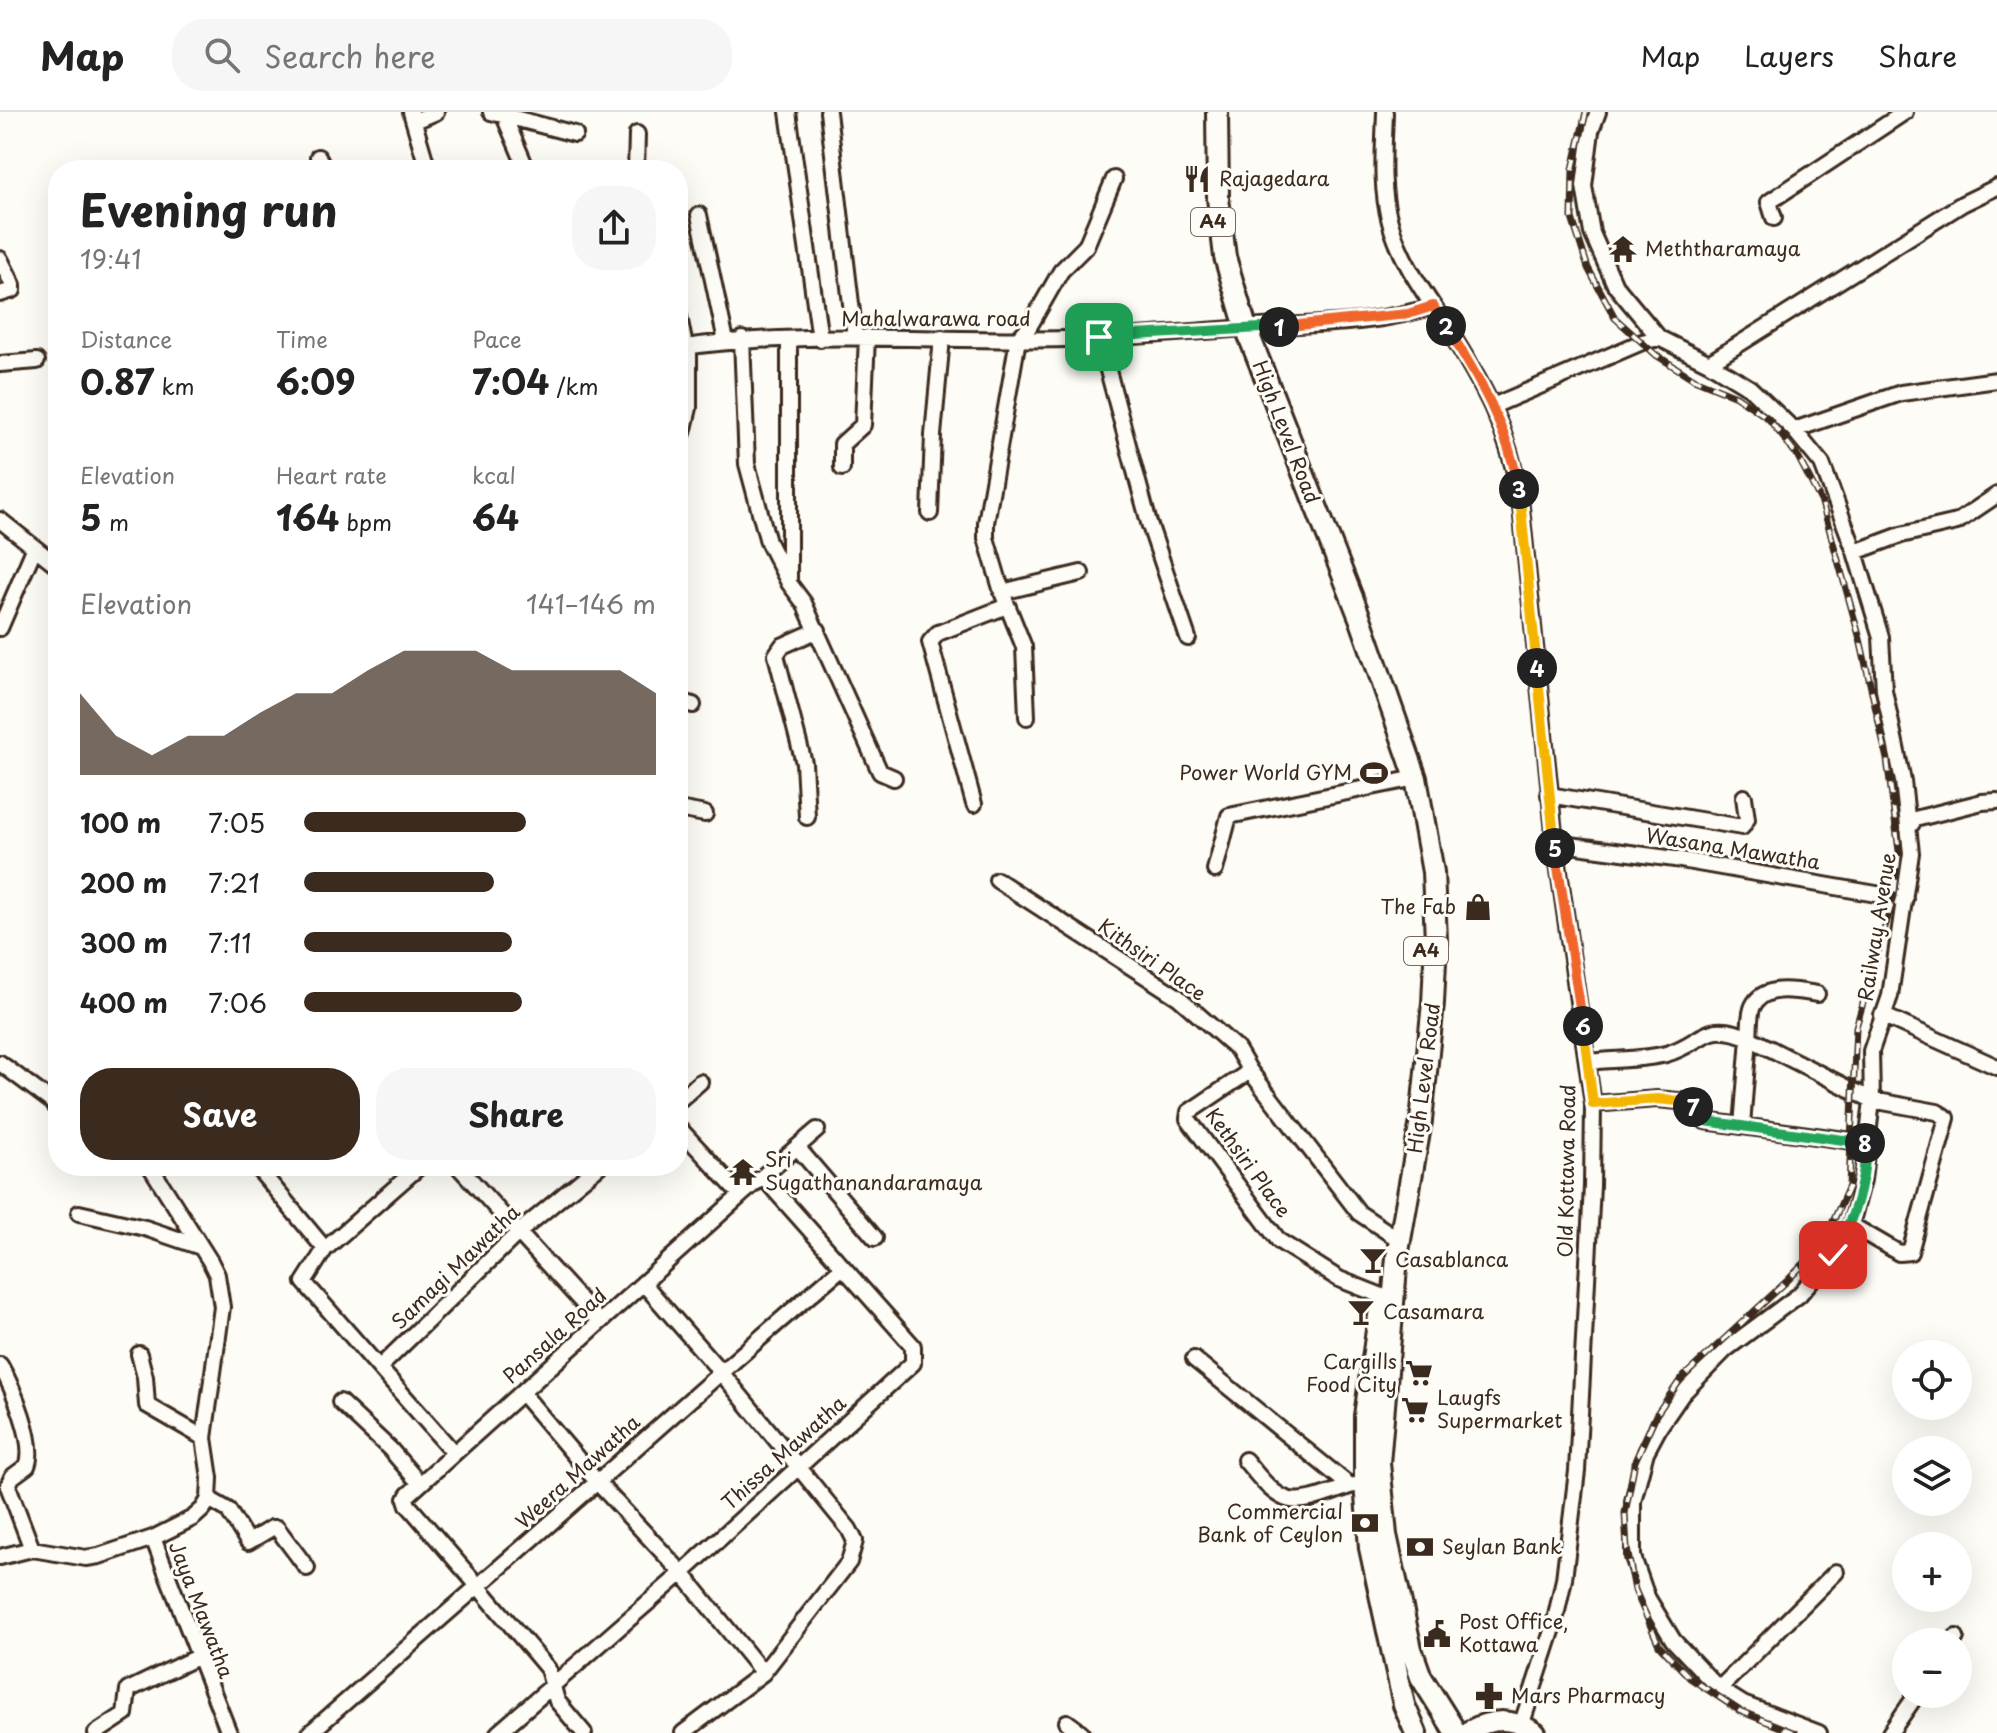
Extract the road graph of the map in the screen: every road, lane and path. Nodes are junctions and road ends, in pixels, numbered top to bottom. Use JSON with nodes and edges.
{"nodes":[{"id":1,"x":436,"y":112,"type":"edge"},
{"id":2,"x":788,"y":112,"type":"edge"},
{"id":3,"x":828,"y":112,"type":"edge"},
{"id":4,"x":1207,"y":112,"type":"edge"},
{"id":5,"x":1217,"y":112,"type":"edge"},
{"id":6,"x":1598,"y":112,"type":"edge"},
{"id":7,"x":1905,"y":112,"type":"edge"},
{"id":8,"x":1390,"y":113,"type":"edge"},
{"id":9,"x":498,"y":114,"type":"edge"},
{"id":10,"x":413,"y":116,"type":"edge"},
{"id":11,"x":575,"y":134,"type":"dead end"},
{"id":12,"x":637,"y":134,"type":"dead end"},
{"id":13,"x":425,"y":160,"type":"edge"},
{"id":14,"x":522,"y":160,"type":"edge"},
{"id":15,"x":636,"y":160,"type":"edge"},
{"id":16,"x":1114,"y":179,"type":"dead end"},
{"id":17,"x":1997,"y":187,"type":"edge"},
{"id":18,"x":699,"y":215,"type":"dead end"},
{"id":19,"x":1774,"y":218,"type":"dead end"},
{"id":20,"x":0,"y":259,"type":"edge"},
{"id":21,"x":0,"y":294,"type":"edge"},
{"id":22,"x":1433,"y":306,"type":"junction"},
{"id":23,"x":1241,"y":328,"type":"junction"},
{"id":24,"x":861,"y":337,"type":"junction"},
{"id":25,"x":1099,"y":337,"type":"junction"},
{"id":26,"x":942,"y":338,"type":"junction"},
{"id":27,"x":1659,"y":338,"type":"junction"},
{"id":28,"x":742,"y":339,"type":"junction"},
{"id":29,"x":789,"y":339,"type":"junction"},
{"id":30,"x":820,"y":339,"type":"junction"},
{"id":31,"x":1018,"y":339,"type":"junction"},
{"id":32,"x":726,"y":341,"type":"junction"},
{"id":33,"x":688,"y":346,"type":"edge"},
{"id":34,"x":37,"y":361,"type":"dead end"},
{"id":35,"x":1709,"y":363,"type":"junction"},
{"id":36,"x":0,"y":364,"type":"edge"},
{"id":37,"x":1997,"y":380,"type":"edge"},
{"id":38,"x":1493,"y":406,"type":"junction"},
{"id":39,"x":1794,"y":430,"type":"junction"},
{"id":40,"x":842,"y":468,"type":"dead end"},
{"id":41,"x":1997,"y":495,"type":"edge"},
{"id":42,"x":930,"y":513,"type":"dead end"},
{"id":43,"x":1,"y":522,"type":"edge"},
{"id":44,"x":34,"y":549,"type":"junction"},
{"id":45,"x":1855,"y":552,"type":"junction"},
{"id":46,"x":48,"y":559,"type":"edge"},
{"id":47,"x":1081,"y":573,"type":"dead end"},
{"id":48,"x":789,"y":583,"type":"junction"},
{"id":49,"x":1005,"y":599,"type":"junction"},
{"id":50,"x":0,"y":628,"type":"edge"},
{"id":51,"x":818,"y":630,"type":"junction"},
{"id":52,"x":1188,"y":638,"type":"dead end"},
{"id":53,"x":688,"y":704,"type":"edge"},
{"id":54,"x":693,"y":705,"type":"dead end"},
{"id":55,"x":1027,"y":717,"type":"dead end"},
{"id":56,"x":894,"y":778,"type":"dead end"},
{"id":57,"x":1412,"y":779,"type":"junction"},
{"id":58,"x":1549,"y":795,"type":"junction"},
{"id":59,"x":1744,"y":797,"type":"dead end"},
{"id":60,"x":1997,"y":801,"type":"edge"},
{"id":61,"x":974,"y":804,"type":"dead end"},
{"id":62,"x":688,"y":811,"type":"edge"},
{"id":63,"x":705,"y":814,"type":"dead end"},
{"id":64,"x":807,"y":817,"type":"dead end"},
{"id":65,"x":1908,"y":829,"type":"junction"},
{"id":66,"x":1555,"y":843,"type":"junction"},
{"id":67,"x":1215,"y":870,"type":"dead end"},
{"id":68,"x":997,"y":880,"type":"dead end"},
{"id":69,"x":1905,"y":899,"type":"junction"},
{"id":70,"x":1817,"y":994,"type":"dead end"},
{"id":71,"x":1882,"y":1015,"type":"junction"},
{"id":72,"x":1749,"y":1038,"type":"junction"},
{"id":73,"x":1589,"y":1062,"type":"junction"},
{"id":74,"x":0,"y":1063,"type":"edge"},
{"id":75,"x":1997,"y":1067,"type":"edge"},
{"id":76,"x":1250,"y":1071,"type":"junction"},
{"id":77,"x":700,"y":1082,"type":"dead end"},
{"id":78,"x":688,"y":1092,"type":"edge"},
{"id":79,"x":48,"y":1100,"type":"edge"},
{"id":80,"x":1872,"y":1100,"type":"junction"},
{"id":81,"x":1593,"y":1104,"type":"junction"},
{"id":82,"x":1742,"y":1126,"type":"junction"},
{"id":83,"x":817,"y":1130,"type":"dead end"},
{"id":84,"x":688,"y":1138,"type":"edge"},
{"id":85,"x":1867,"y":1143,"type":"junction"},
{"id":86,"x":797,"y":1147,"type":"junction"},
{"id":87,"x":156,"y":1176,"type":"edge"},
{"id":88,"x":264,"y":1176,"type":"edge"},
{"id":89,"x":409,"y":1176,"type":"edge"},
{"id":90,"x":467,"y":1176,"type":"edge"},
{"id":91,"x":587,"y":1176,"type":"edge"},
{"id":92,"x":763,"y":1177,"type":"junction"},
{"id":93,"x":741,"y":1195,"type":"junction"},
{"id":94,"x":79,"y":1213,"type":"dead end"},
{"id":95,"x":1851,"y":1225,"type":"junction"},
{"id":96,"x":519,"y":1232,"type":"junction"},
{"id":97,"x":1392,"y":1235,"type":"junction"},
{"id":98,"x":875,"y":1238,"type":"dead end"},
{"id":99,"x":201,"y":1247,"type":"junction"},
{"id":100,"x":325,"y":1249,"type":"junction"},
{"id":101,"x":843,"y":1267,"type":"junction"},
{"id":102,"x":643,"y":1283,"type":"junction"},
{"id":103,"x":1382,"y":1296,"type":"junction"},
{"id":104,"x":600,"y":1322,"type":"junction"},
{"id":105,"x":139,"y":1354,"type":"dead end"},
{"id":106,"x":1194,"y":1359,"type":"dead end"},
{"id":107,"x":0,"y":1365,"type":"edge"},
{"id":108,"x":380,"y":1367,"type":"junction"},
{"id":109,"x":720,"y":1371,"type":"junction"},
{"id":110,"x":522,"y":1393,"type":"junction"},
{"id":111,"x":340,"y":1402,"type":"dead end"},
{"id":112,"x":204,"y":1438,"type":"junction"},
{"id":113,"x":454,"y":1453,"type":"junction"},
{"id":114,"x":1245,"y":1460,"type":"dead end"},
{"id":115,"x":798,"y":1467,"type":"junction"},
{"id":116,"x":598,"y":1483,"type":"junction"},
{"id":117,"x":420,"y":1484,"type":"junction"},
{"id":118,"x":1357,"y":1484,"type":"junction"},
{"id":119,"x":209,"y":1499,"type":"junction"},
{"id":120,"x":153,"y":1538,"type":"junction"},
{"id":121,"x":32,"y":1549,"type":"junction"},
{"id":122,"x":0,"y":1557,"type":"edge"},
{"id":123,"x":307,"y":1568,"type":"dead end"},
{"id":124,"x":1836,"y":1572,"type":"dead end"},
{"id":125,"x":682,"y":1573,"type":"junction"},
{"id":126,"x":478,"y":1586,"type":"junction"},
{"id":127,"x":197,"y":1657,"type":"junction"},
{"id":128,"x":763,"y":1673,"type":"junction"},
{"id":129,"x":553,"y":1687,"type":"junction"},
{"id":130,"x":1719,"y":1689,"type":"junction"},
{"id":131,"x":1907,"y":1708,"type":"edge"},
{"id":132,"x":1067,"y":1722,"type":"dead end"},
{"id":133,"x":1526,"y":1730,"type":"edge"},
{"id":134,"x":1458,"y":1731,"type":"edge"},
{"id":135,"x":96,"y":1733,"type":"edge"},
{"id":136,"x":229,"y":1733,"type":"edge"},
{"id":137,"x":310,"y":1733,"type":"edge"},
{"id":138,"x":498,"y":1733,"type":"edge"},
{"id":139,"x":584,"y":1733,"type":"edge"},
{"id":140,"x":683,"y":1733,"type":"edge"},
{"id":141,"x":1082,"y":1733,"type":"edge"},
{"id":142,"x":1416,"y":1733,"type":"edge"},
{"id":143,"x":1819,"y":1733,"type":"edge"},
{"id":144,"x":1890,"y":1733,"type":"edge"}],
"edges":[{"from":1,"to":10,"type":"street"},
{"from":2,"to":30,"type":"street"},
{"from":3,"to":24,"type":"street"},
{"from":4,"to":23,"type":"highway","name":"High Level Road","number":"A4"},
{"from":5,"to":23,"type":"highway","name":"High Level Road","number":"A4"},
{"from":6,"to":27,"type":"street","name":"Railway Avenue"},
{"from":7,"to":19,"type":"street"},
{"from":8,"to":22,"type":"street","name":"Old Kottawa Road"},
{"from":9,"to":11,"type":"street"},
{"from":9,"to":14,"type":"street"},
{"from":10,"to":13,"type":"street"},
{"from":12,"to":15,"type":"street"},
{"from":16,"to":31,"type":"street"},
{"from":17,"to":35,"type":"street"},
{"from":18,"to":32,"type":"street"},
{"from":20,"to":21,"type":"street"},
{"from":22,"to":23,"type":"street","name":"Mahalwarawa road"},
{"from":22,"to":38,"type":"street","name":"Old Kottawa Road"},
{"from":23,"to":25,"type":"street","name":"Mahalwarawa road"},
{"from":23,"to":57,"type":"highway","name":"High Level Road","number":"A4"},
{"from":24,"to":26,"type":"street","name":"Mahalwarawa road"},
{"from":24,"to":30,"type":"street","name":"Mahalwarawa road"},
{"from":24,"to":40,"type":"street"},
{"from":25,"to":31,"type":"street","name":"Mahalwarawa road"},
{"from":25,"to":52,"type":"street"},
{"from":26,"to":31,"type":"street","name":"Mahalwarawa road"},
{"from":26,"to":42,"type":"street"},
{"from":27,"to":35,"type":"street","name":"Railway Avenue"},
{"from":27,"to":38,"type":"street"},
{"from":28,"to":29,"type":"street","name":"Mahalwarawa road"},
{"from":28,"to":32,"type":"street","name":"Mahalwarawa road"},
{"from":28,"to":48,"type":"street"},
{"from":29,"to":30,"type":"street","name":"Mahalwarawa road"},
{"from":29,"to":48,"type":"street"},
{"from":31,"to":49,"type":"street"},
{"from":32,"to":33,"type":"street","name":"Mahalwarawa road"},
{"from":34,"to":36,"type":"street"},
{"from":35,"to":39,"type":"street","name":"Railway Avenue"},
{"from":37,"to":39,"type":"street"},
{"from":38,"to":58,"type":"street","name":"Old Kottawa Road"},
{"from":39,"to":45,"type":"street","name":"Railway Avenue"},
{"from":41,"to":45,"type":"street"},
{"from":43,"to":44,"type":"street"},
{"from":44,"to":46,"type":"street"},
{"from":44,"to":50,"type":"street"},
{"from":45,"to":65,"type":"street","name":"Railway Avenue"},
{"from":47,"to":49,"type":"street"},
{"from":48,"to":51,"type":"street"},
{"from":49,"to":55,"type":"street"},
{"from":49,"to":61,"type":"street"},
{"from":51,"to":56,"type":"street"},
{"from":51,"to":64,"type":"street"},
{"from":53,"to":54,"type":"street"},
{"from":57,"to":67,"type":"street"},
{"from":57,"to":97,"type":"highway","name":"High Level Road","number":"A4"},
{"from":57,"to":134,"type":"highway","name":"High Level Road","number":"A4"},
{"from":58,"to":59,"type":"street"},
{"from":58,"to":66,"type":"street","name":"Old Kottawa Road"},
{"from":60,"to":65,"type":"street"},
{"from":62,"to":63,"type":"street"},
{"from":65,"to":69,"type":"street","name":"Railway Avenue"},
{"from":66,"to":69,"type":"street","name":"Wasana Mawatha"},
{"from":66,"to":73,"type":"street","name":"Old Kottawa Road"},
{"from":68,"to":76,"type":"street","name":"Kithsiri Place"},
{"from":69,"to":71,"type":"street","name":"Railway Avenue"},
{"from":70,"to":72,"type":"street"},
{"from":71,"to":75,"type":"street"},
{"from":71,"to":80,"type":"street","name":"Railway Avenue"},
{"from":72,"to":73,"type":"street"},
{"from":72,"to":80,"type":"street"},
{"from":72,"to":82,"type":"street"},
{"from":73,"to":81,"type":"street","name":"Old Kottawa Road"},
{"from":74,"to":79,"type":"street"},
{"from":76,"to":97,"type":"street","name":"Kithsiri Place"},
{"from":76,"to":103,"type":"street","name":"Kethsiri Place"},
{"from":77,"to":78,"type":"street"},
{"from":80,"to":85,"type":"street","name":"Railway Avenue"},
{"from":80,"to":95,"type":"street"},
{"from":81,"to":82,"type":"street"},
{"from":81,"to":133,"type":"street","name":"Old Kottawa Road"},
{"from":82,"to":85,"type":"street"},
{"from":83,"to":86,"type":"street","name":"Pansala Road"},
{"from":84,"to":93,"type":"street"},
{"from":85,"to":95,"type":"street","name":"Railway Avenue"},
{"from":86,"to":92,"type":"street","name":"Pansala Road"},
{"from":86,"to":98,"type":"street"},
{"from":87,"to":99,"type":"street"},
{"from":88,"to":100,"type":"street"},
{"from":89,"to":100,"type":"street"},
{"from":90,"to":96,"type":"street"},
{"from":91,"to":96,"type":"street","name":"Samagi Mawatha"},
{"from":92,"to":93,"type":"street","name":"Pansala Road"},
{"from":92,"to":101,"type":"street","name":"Thissa Mawatha"},
{"from":93,"to":102,"type":"street","name":"Pansala Road"},
{"from":94,"to":99,"type":"street"},
{"from":95,"to":130,"type":"street","name":"Railway Avenue"},
{"from":96,"to":104,"type":"street"},
{"from":96,"to":108,"type":"street","name":"Samagi Mawatha"},
{"from":97,"to":103,"type":"highway","name":"High Level Road","number":"A4"},
{"from":99,"to":112,"type":"street"},
{"from":100,"to":108,"type":"street"},
{"from":101,"to":109,"type":"street","name":"Weera Mawatha"},
{"from":101,"to":115,"type":"street","name":"Thissa Mawatha"},
{"from":102,"to":104,"type":"street","name":"Pansala Road"},
{"from":102,"to":109,"type":"street"},
{"from":103,"to":118,"type":"highway","name":"High Level Road","number":"A4"},
{"from":104,"to":110,"type":"street","name":"Pansala Road"},
{"from":105,"to":112,"type":"street"},
{"from":106,"to":118,"type":"street"},
{"from":107,"to":121,"type":"street"},
{"from":108,"to":113,"type":"street"},
{"from":109,"to":115,"type":"street"},
{"from":109,"to":116,"type":"street","name":"Weera Mawatha"},
{"from":110,"to":113,"type":"street","name":"Pansala Road"},
{"from":110,"to":116,"type":"street"},
{"from":111,"to":117,"type":"street"},
{"from":112,"to":119,"type":"street"},
{"from":113,"to":117,"type":"street","name":"Pansala Road"},
{"from":114,"to":118,"type":"street"},
{"from":115,"to":125,"type":"street","name":"Thissa Mawatha"},
{"from":115,"to":128,"type":"street"},
{"from":116,"to":125,"type":"street"},
{"from":116,"to":126,"type":"street","name":"Weera Mawatha"},
{"from":117,"to":126,"type":"street"},
{"from":118,"to":142,"type":"highway","name":"High Level Road","number":"A4"},
{"from":119,"to":120,"type":"street","name":"Jaya Mawatha"},
{"from":119,"to":123,"type":"street"},
{"from":120,"to":121,"type":"street"},
{"from":120,"to":127,"type":"street","name":"Jaya Mawatha"},
{"from":121,"to":122,"type":"street"},
{"from":124,"to":130,"type":"street"},
{"from":125,"to":128,"type":"street"},
{"from":125,"to":129,"type":"street","name":"Thissa Mawatha"},
{"from":126,"to":129,"type":"street"},
{"from":126,"to":137,"type":"street","name":"Weera Mawatha"},
{"from":127,"to":135,"type":"street"},
{"from":127,"to":136,"type":"street","name":"Jaya Mawatha"},
{"from":128,"to":140,"type":"street"},
{"from":129,"to":138,"type":"street","name":"Thissa Mawatha"},
{"from":129,"to":139,"type":"street"},
{"from":130,"to":143,"type":"street","name":"Railway Avenue"},
{"from":131,"to":144,"type":"street"},
{"from":132,"to":141,"type":"street"},
{"from":133,"to":134,"type":"main road"}]}
